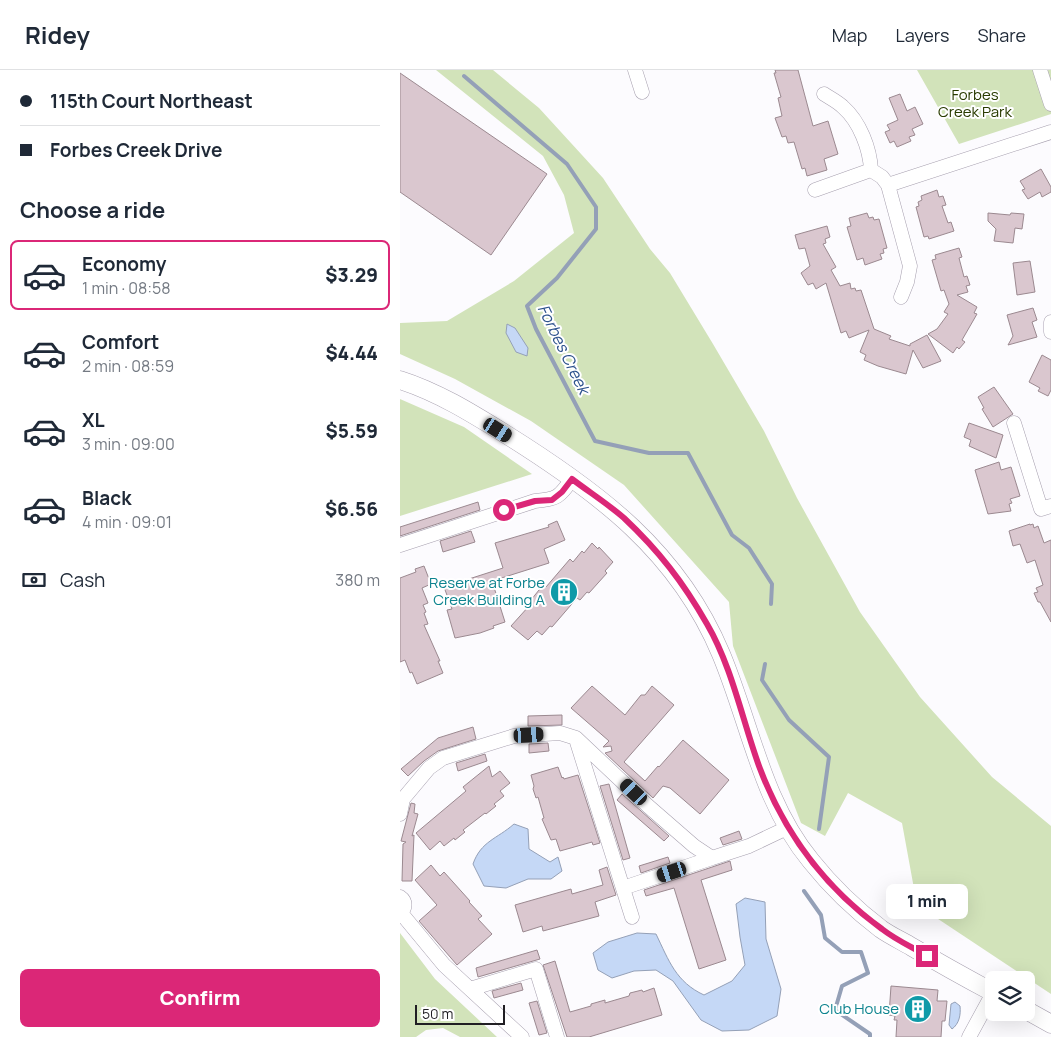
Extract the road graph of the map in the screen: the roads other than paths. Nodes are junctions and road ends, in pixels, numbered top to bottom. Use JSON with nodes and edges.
{"nodes":[{"id":1,"x":635,"y":70,"type":"edge"},
{"id":2,"x":1040,"y":70,"type":"edge"},
{"id":3,"x":642,"y":92,"type":"dead end"},
{"id":4,"x":824,"y":94,"type":"dead end"},
{"id":5,"x":1051,"y":104,"type":"edge"},
{"id":6,"x":1051,"y":132,"type":"edge"},
{"id":7,"x":871,"y":170,"type":"junction"},
{"id":8,"x":888,"y":185,"type":"junction"},
{"id":9,"x":815,"y":190,"type":"dead end"},
{"id":10,"x":901,"y":297,"type":"dead end"},
{"id":11,"x":1051,"y":322,"type":"edge"},
{"id":12,"x":1051,"y":332,"type":"edge"},
{"id":13,"x":400,"y":380,"type":"edge"},
{"id":14,"x":1014,"y":424,"type":"dead end"},
{"id":15,"x":572,"y":479,"type":"junction"},
{"id":16,"x":1046,"y":507,"type":"edge"},
{"id":17,"x":400,"y":545,"type":"edge"},
{"id":18,"x":576,"y":738,"type":"junction"},
{"id":19,"x":400,"y":814,"type":"edge"},
{"id":20,"x":787,"y":828,"type":"junction"},
{"id":21,"x":712,"y":858,"type":"junction"},
{"id":22,"x":623,"y":888,"type":"junction"},
{"id":23,"x":400,"y":896,"type":"edge"},
{"id":24,"x":400,"y":913,"type":"edge"},
{"id":25,"x":632,"y":917,"type":"dead end"},
{"id":26,"x":985,"y":988,"type":"edge"},
{"id":27,"x":470,"y":989,"type":"junction"},
{"id":28,"x":985,"y":1009,"type":"edge"},
{"id":29,"x":1035,"y":1015,"type":"edge"},
{"id":30,"x":1051,"y":1024,"type":"edge"},
{"id":31,"x":522,"y":1037,"type":"edge"},
{"id":32,"x":557,"y":1037,"type":"edge"},
{"id":33,"x":969,"y":1037,"type":"edge"}],
"edges":[{"from":1,"to":3,"type":"street"},
{"from":2,"to":5,"type":"street"},
{"from":4,"to":7,"type":"street"},
{"from":6,"to":8,"type":"street"},
{"from":7,"to":8,"type":"street"},
{"from":7,"to":9,"type":"street"},
{"from":8,"to":10,"type":"street"},
{"from":11,"to":12,"type":"street"},
{"from":13,"to":15,"type":"street"},
{"from":14,"to":16,"type":"street"},
{"from":15,"to":17,"type":"street"},
{"from":15,"to":20,"type":"street"},
{"from":18,"to":19,"type":"street"},
{"from":18,"to":21,"type":"street"},
{"from":18,"to":22,"type":"street"},
{"from":20,"to":21,"type":"street"},
{"from":20,"to":26,"type":"street"},
{"from":21,"to":22,"type":"street"},
{"from":22,"to":25,"type":"street"},
{"from":23,"to":24,"type":"street"},
{"from":24,"to":27,"type":"street"},
{"from":27,"to":31,"type":"street"},
{"from":27,"to":32,"type":"street"},
{"from":28,"to":33,"type":"street"},
{"from":29,"to":30,"type":"street"}]}
